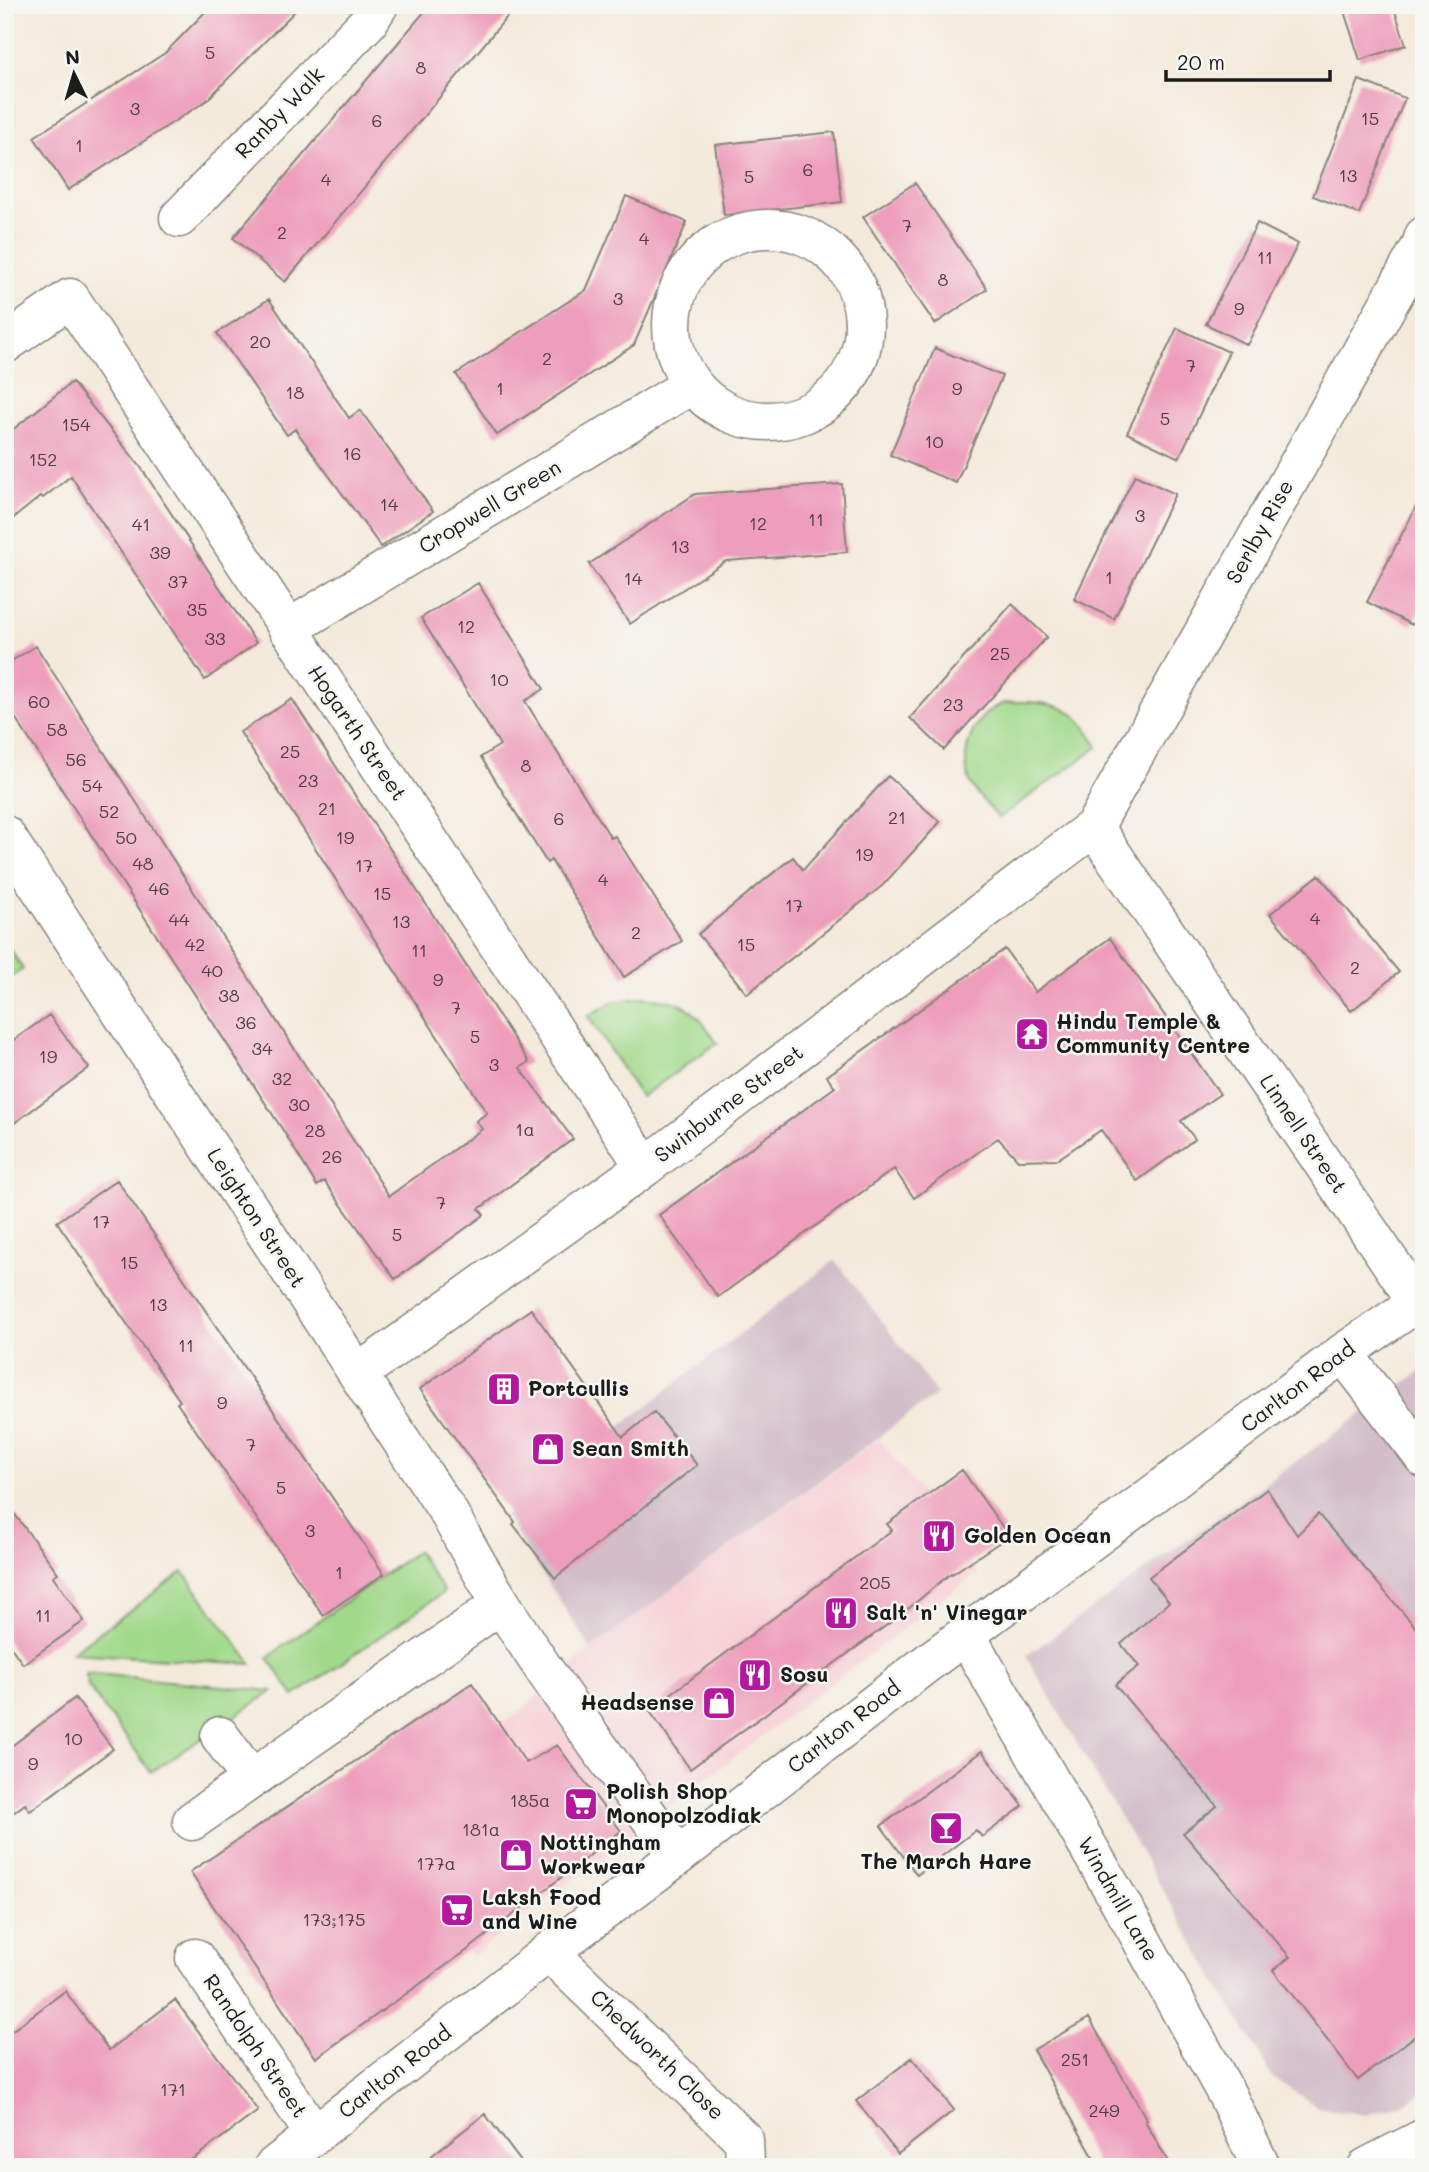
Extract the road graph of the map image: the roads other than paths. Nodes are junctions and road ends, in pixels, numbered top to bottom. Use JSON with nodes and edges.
{"nodes":[{"id":1,"x":379,"y":5,"type":"edge"},
{"id":2,"x":179,"y":218,"type":"dead end"},
{"id":3,"x":1424,"y":236,"type":"edge"},
{"id":4,"x":5,"y":344,"type":"edge"},
{"id":5,"x":691,"y":385,"type":"junction"},
{"id":6,"x":288,"y":629,"type":"junction"},
{"id":7,"x":1094,"y":827,"type":"junction"},
{"id":8,"x":5,"y":835,"type":"edge"},
{"id":9,"x":645,"y":1167,"type":"junction"},
{"id":10,"x":1421,"y":1301,"type":"edge"},
{"id":11,"x":1343,"y":1353,"type":"junction"},
{"id":12,"x":359,"y":1373,"type":"junction"},
{"id":13,"x":1424,"y":1458,"type":"edge"},
{"id":14,"x":501,"y":1604,"type":"junction"},
{"id":15,"x":966,"y":1635,"type":"junction"},
{"id":16,"x":220,"y":1736,"type":"dead end"},
{"id":17,"x":251,"y":1779,"type":"junction"},
{"id":18,"x":191,"y":1821,"type":"dead end"},
{"id":19,"x":678,"y":1856,"type":"junction"},
{"id":20,"x":549,"y":1952,"type":"junction"},
{"id":21,"x":195,"y":1958,"type":"dead end"},
{"id":22,"x":315,"y":2135,"type":"junction"},
{"id":23,"x":1424,"y":2138,"type":"edge"},
{"id":24,"x":273,"y":2167,"type":"edge"},
{"id":25,"x":743,"y":2167,"type":"edge"},
{"id":26,"x":1261,"y":2167,"type":"edge"},
{"id":27,"x":1367,"y":2167,"type":"edge"}],
"edges":[{"from":1,"to":2,"type":"street","name":"Ranby Walk"},
{"from":3,"to":7,"type":"street","name":"Serlby Rise"},
{"from":4,"to":6,"type":"street","name":"Hogarth Street"},
{"from":5,"to":5,"type":"street"},
{"from":5,"to":6,"type":"street","name":"Cropwell Green"},
{"from":6,"to":9,"type":"street","name":"Hogarth Street"},
{"from":7,"to":9,"type":"street","name":"Swinburne Street"},
{"from":7,"to":10,"type":"street","name":"Linnell Street"},
{"from":8,"to":12,"type":"street","name":"Leighton Street"},
{"from":9,"to":12,"type":"street","name":"Swinburne Street"},
{"from":10,"to":11,"type":"street","name":"Carlton Road"},
{"from":11,"to":13,"type":"street"},
{"from":11,"to":15,"type":"street","name":"Carlton Road"},
{"from":12,"to":14,"type":"street","name":"Leighton Street"},
{"from":14,"to":17,"type":"street"},
{"from":14,"to":19,"type":"street","name":"Leighton Street"},
{"from":15,"to":19,"type":"street","name":"Carlton Road"},
{"from":15,"to":26,"type":"street","name":"Windmill Lane"},
{"from":16,"to":17,"type":"street"},
{"from":17,"to":18,"type":"street"},
{"from":19,"to":20,"type":"street","name":"Carlton Road"},
{"from":20,"to":22,"type":"street","name":"Carlton Road"},
{"from":20,"to":25,"type":"street","name":"Chedworth Close"},
{"from":21,"to":22,"type":"street","name":"Randolph Street"},
{"from":22,"to":24,"type":"street","name":"Carlton Road"},
{"from":23,"to":27,"type":"street"}]}
